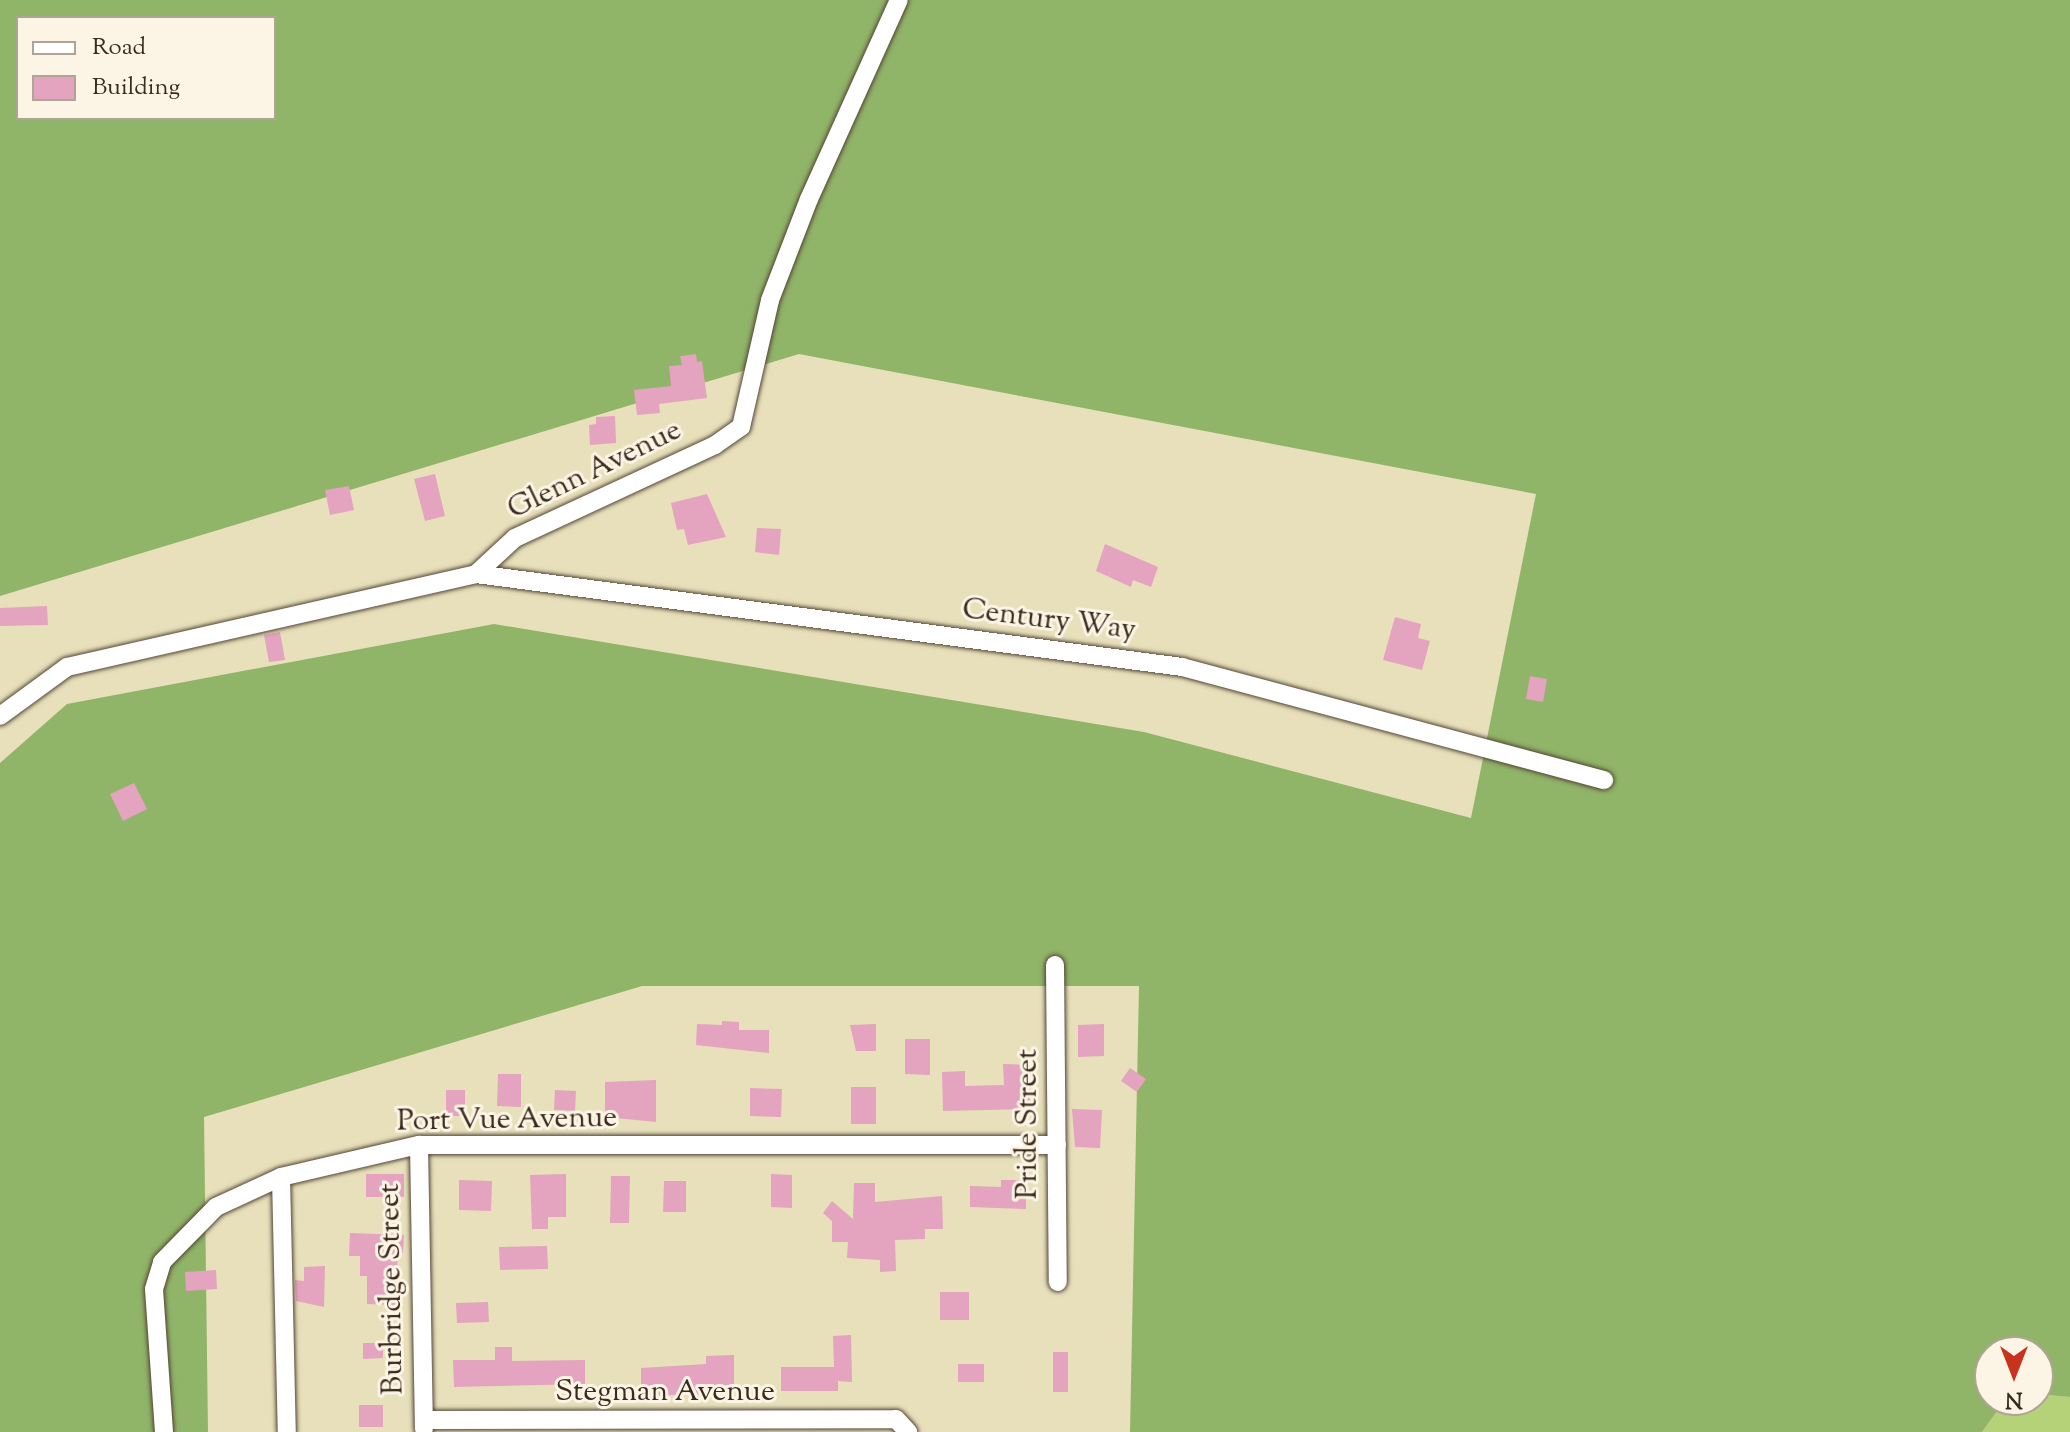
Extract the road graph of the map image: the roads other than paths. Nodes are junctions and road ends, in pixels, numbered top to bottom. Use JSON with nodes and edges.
{"nodes":[{"id":1,"x":899,"y":0,"type":"edge"},
{"id":2,"x":476,"y":574,"type":"junction"},
{"id":3,"x":0,"y":716,"type":"edge"},
{"id":4,"x":1604,"y":780,"type":"dead end"},
{"id":5,"x":1055,"y":965,"type":"dead end"},
{"id":6,"x":419,"y":1145,"type":"junction"},
{"id":7,"x":1057,"y":1145,"type":"junction"},
{"id":8,"x":281,"y":1177,"type":"junction"},
{"id":9,"x":1058,"y":1282,"type":"dead end"},
{"id":10,"x":424,"y":1426,"type":"edge"},
{"id":11,"x":675,"y":1427,"type":"edge"},
{"id":12,"x":906,"y":1428,"type":"edge"},
{"id":13,"x":164,"y":1432,"type":"edge"},
{"id":14,"x":287,"y":1432,"type":"edge"}],
"edges":[{"from":1,"to":2,"type":"street","name":"Glenn Avenue"},
{"from":2,"to":3,"type":"street","name":"Glenn Avenue"},
{"from":2,"to":4,"type":"street","name":"Century Way"},
{"from":5,"to":7,"type":"street","name":"Pride Street"},
{"from":6,"to":7,"type":"street","name":"Port Vue Avenue"},
{"from":6,"to":8,"type":"street","name":"Port Vue Avenue"},
{"from":6,"to":10,"type":"street","name":"Burbridge Street"},
{"from":7,"to":9,"type":"street","name":"Pride Street"},
{"from":8,"to":13,"type":"street","name":"Port Vue Avenue"},
{"from":8,"to":14,"type":"street"},
{"from":10,"to":11,"type":"street","name":"Stegman Avenue"},
{"from":11,"to":12,"type":"street","name":"Stegman Avenue"}]}
